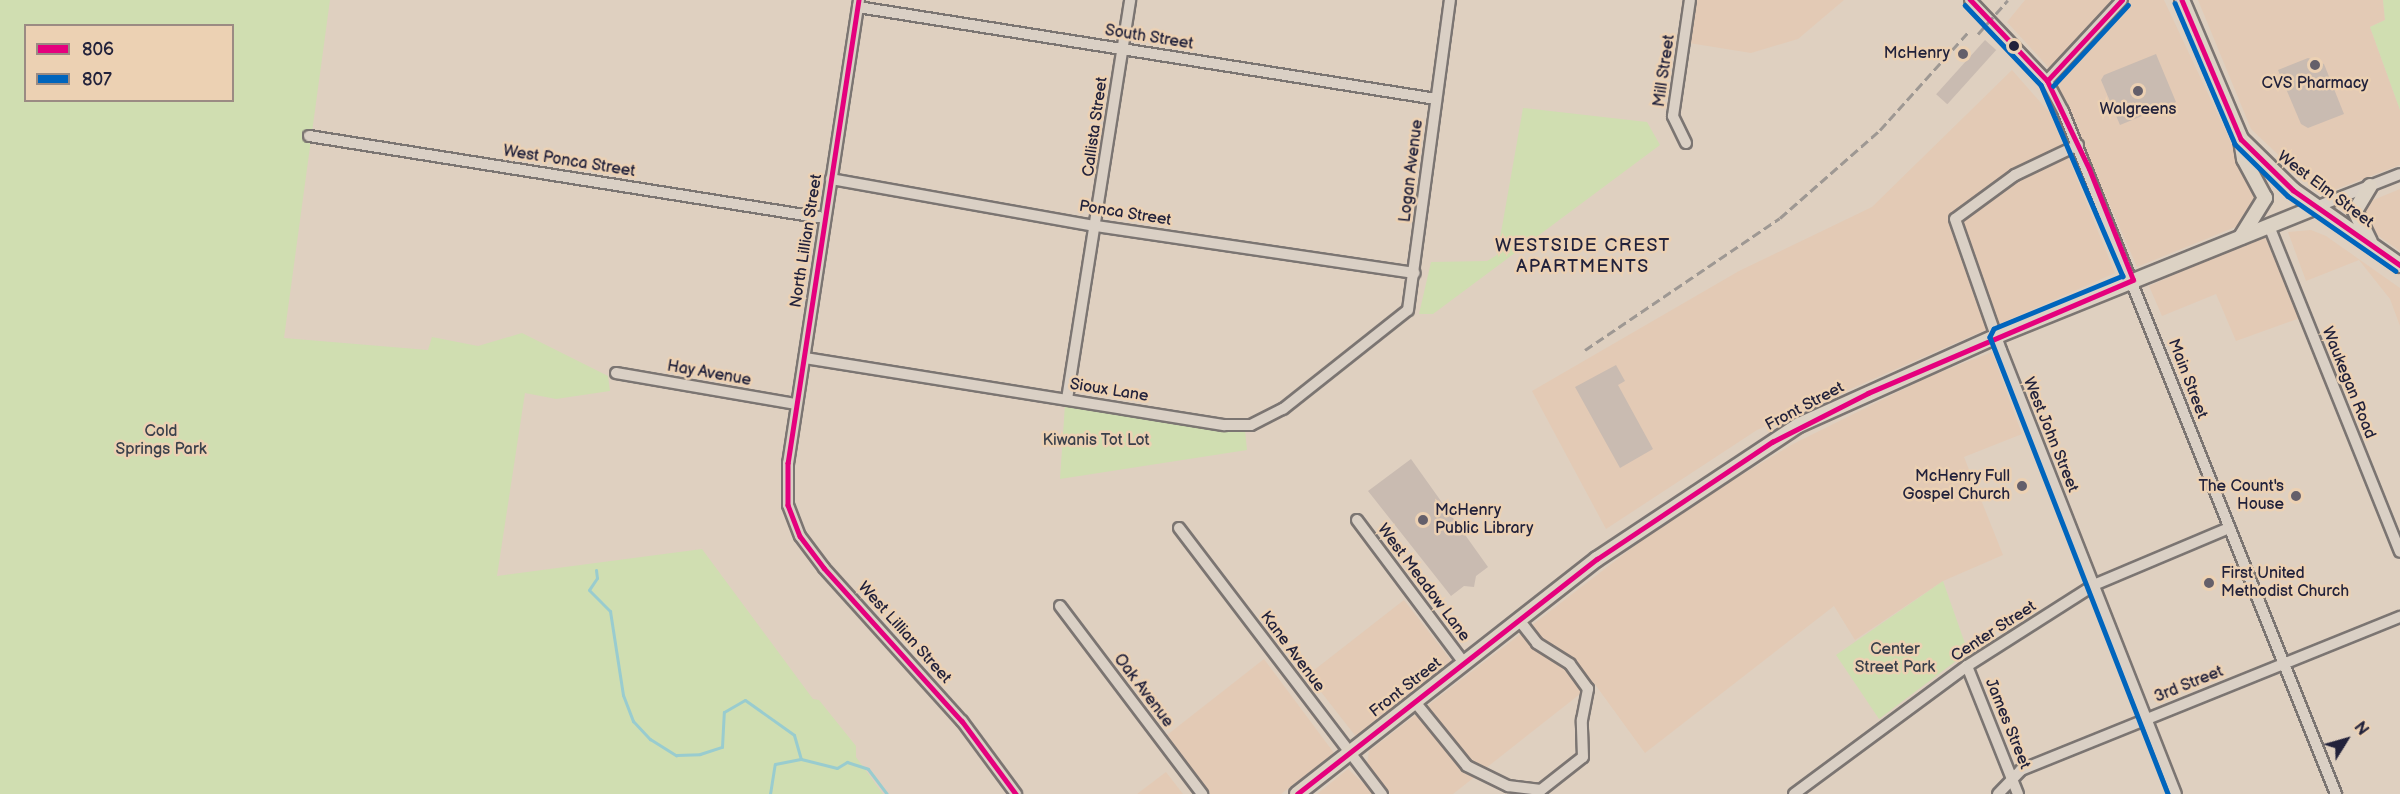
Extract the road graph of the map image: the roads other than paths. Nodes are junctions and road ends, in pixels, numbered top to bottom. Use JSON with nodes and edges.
{"nodes":[{"id":1,"x":1130,"y":0,"type":"edge"},
{"id":2,"x":1450,"y":0,"type":"edge"},
{"id":3,"x":1690,"y":0,"type":"edge"},
{"id":4,"x":1970,"y":0,"type":"edge"},
{"id":5,"x":2122,"y":0,"type":"edge"},
{"id":6,"x":2182,"y":0,"type":"edge"},
{"id":7,"x":858,"y":4,"type":"edge"},
{"id":8,"x":1122,"y":48,"type":"junction"},
{"id":9,"x":2047,"y":81,"type":"junction"},
{"id":10,"x":1436,"y":99,"type":"junction"},
{"id":11,"x":309,"y":136,"type":"dead end"},
{"id":12,"x":2241,"y":139,"type":"junction"},
{"id":13,"x":1686,"y":143,"type":"dead end"},
{"id":14,"x":2079,"y":145,"type":"junction"},
{"id":15,"x":2400,"y":174,"type":"edge"},
{"id":16,"x":831,"y":179,"type":"junction"},
{"id":17,"x":2370,"y":186,"type":"junction"},
{"id":18,"x":2316,"y":207,"type":"junction"},
{"id":19,"x":823,"y":218,"type":"junction"},
{"id":20,"x":1096,"y":226,"type":"junction"},
{"id":21,"x":2269,"y":226,"type":"junction"},
{"id":22,"x":2241,"y":237,"type":"junction"},
{"id":23,"x":2371,"y":244,"type":"junction"},
{"id":24,"x":2400,"y":265,"type":"edge"},
{"id":25,"x":1415,"y":273,"type":"junction"},
{"id":26,"x":2133,"y":280,"type":"junction"},
{"id":27,"x":1382,"y":334,"type":"joint"},
{"id":28,"x":1996,"y":336,"type":"junction"},
{"id":29,"x":805,"y":358,"type":"junction"},
{"id":30,"x":615,"y":373,"type":"dead end"},
{"id":31,"x":1067,"y":399,"type":"junction"},
{"id":32,"x":796,"y":404,"type":"junction"},
{"id":33,"x":787,"y":486,"type":"joint"},
{"id":34,"x":1357,"y":520,"type":"dead end"},
{"id":35,"x":1179,"y":528,"type":"dead end"},
{"id":36,"x":2229,"y":528,"type":"junction"},
{"id":37,"x":2400,"y":552,"type":"edge"},
{"id":38,"x":2094,"y":585,"type":"junction"},
{"id":39,"x":1060,"y":606,"type":"dead end"},
{"id":40,"x":2400,"y":617,"type":"edge"},
{"id":41,"x":1520,"y":621,"type":"junction"},
{"id":42,"x":1464,"y":663,"type":"junction"},
{"id":43,"x":2284,"y":663,"type":"junction"},
{"id":44,"x":1967,"y":666,"type":"junction"},
{"id":45,"x":1415,"y":702,"type":"junction"},
{"id":46,"x":2146,"y":718,"type":"junction"},
{"id":47,"x":1350,"y":752,"type":"junction"},
{"id":48,"x":2012,"y":779,"type":"junction"},
{"id":49,"x":1016,"y":794,"type":"edge"},
{"id":50,"x":1202,"y":794,"type":"edge"},
{"id":51,"x":1297,"y":794,"type":"edge"},
{"id":52,"x":1382,"y":794,"type":"edge"},
{"id":53,"x":1794,"y":794,"type":"edge"},
{"id":54,"x":1998,"y":794,"type":"edge"},
{"id":55,"x":2018,"y":794,"type":"edge"},
{"id":56,"x":2176,"y":794,"type":"edge"},
{"id":57,"x":2336,"y":794,"type":"edge"}],
"edges":[{"from":1,"to":8,"type":"street","name":"Callista Street"},
{"from":2,"to":10,"type":"street","name":"Logan Avenue"},
{"from":3,"to":13,"type":"street","name":"Mill Street"},
{"from":4,"to":9,"type":"street","name":"Main Street"},
{"from":5,"to":9,"type":"street"},
{"from":6,"to":12,"type":"main road","name":"West Elm Street"},
{"from":7,"to":8,"type":"street","name":"South Street"},
{"from":7,"to":16,"type":"street","name":"North Lillian Street"},
{"from":8,"to":10,"type":"street","name":"South Street"},
{"from":8,"to":20,"type":"street","name":"Callista Street"},
{"from":9,"to":14,"type":"street","name":"Main Street"},
{"from":10,"to":25,"type":"street","name":"Logan Avenue"},
{"from":11,"to":19,"type":"street","name":"West Ponca Street"},
{"from":12,"to":18,"type":"main road","name":"West Elm Street"},
{"from":12,"to":22,"type":"main road"},
{"from":14,"to":26,"type":"street","name":"Main Street"},
{"from":14,"to":28,"type":"street","name":"West John Street"},
{"from":15,"to":17,"type":"street","name":"Front Street"},
{"from":16,"to":19,"type":"street","name":"North Lillian Street"},
{"from":16,"to":20,"type":"street","name":"Ponca Street"},
{"from":17,"to":18,"type":"street","name":"Front Street"},
{"from":17,"to":23,"type":"main road"},
{"from":18,"to":21,"type":"main road","name":"Front Street"},
{"from":18,"to":23,"type":"main road","name":"West Elm Street"},
{"from":19,"to":29,"type":"street","name":"North Lillian Street"},
{"from":20,"to":25,"type":"street","name":"Ponca Street"},
{"from":20,"to":31,"type":"street","name":"Callista Street"},
{"from":21,"to":22,"type":"main road","name":"Front Street"},
{"from":21,"to":37,"type":"street","name":"Waukegan Road"},
{"from":22,"to":26,"type":"main road","name":"Front Street"},
{"from":23,"to":24,"type":"main road","name":"West Elm Street"},
{"from":25,"to":27,"type":"street","name":"Logan Avenue"},
{"from":26,"to":28,"type":"main road","name":"Front Street"},
{"from":26,"to":36,"type":"street","name":"Main Street"},
{"from":27,"to":31,"type":"street","name":"Sioux Lane"},
{"from":28,"to":38,"type":"street","name":"West John Street"},
{"from":28,"to":41,"type":"main road","name":"Front Street"},
{"from":29,"to":31,"type":"street","name":"Sioux Lane"},
{"from":29,"to":32,"type":"street","name":"North Lillian Street"},
{"from":30,"to":32,"type":"street","name":"Hay Avenue"},
{"from":32,"to":33,"type":"street","name":"North Lillian Street"},
{"from":33,"to":49,"type":"street","name":"West Lillian Street"},
{"from":34,"to":42,"type":"street","name":"West Meadow Lane"},
{"from":35,"to":47,"type":"street","name":"Kane Avenue"},
{"from":36,"to":38,"type":"street","name":"Center Street"},
{"from":36,"to":43,"type":"street","name":"Main Street"},
{"from":38,"to":44,"type":"street","name":"Center Street"},
{"from":38,"to":46,"type":"street","name":"West John Street"},
{"from":39,"to":50,"type":"street","name":"Oak Avenue"},
{"from":40,"to":43,"type":"street","name":"3rd Street"},
{"from":41,"to":42,"type":"main road","name":"Front Street"},
{"from":41,"to":45,"type":"street"},
{"from":42,"to":45,"type":"main road","name":"Front Street"},
{"from":43,"to":46,"type":"street","name":"3rd Street"},
{"from":43,"to":57,"type":"street","name":"Main Street"},
{"from":44,"to":48,"type":"street","name":"James Street"},
{"from":44,"to":53,"type":"street","name":"Center Street"},
{"from":45,"to":47,"type":"main road","name":"Front Street"},
{"from":46,"to":48,"type":"street","name":"3rd Street"},
{"from":46,"to":56,"type":"street","name":"West John Street"},
{"from":47,"to":51,"type":"main road","name":"Front Street"},
{"from":47,"to":52,"type":"street","name":"Kane Avenue"},
{"from":48,"to":54,"type":"street","name":"3rd Street"},
{"from":48,"to":55,"type":"street","name":"James Street"}]}
